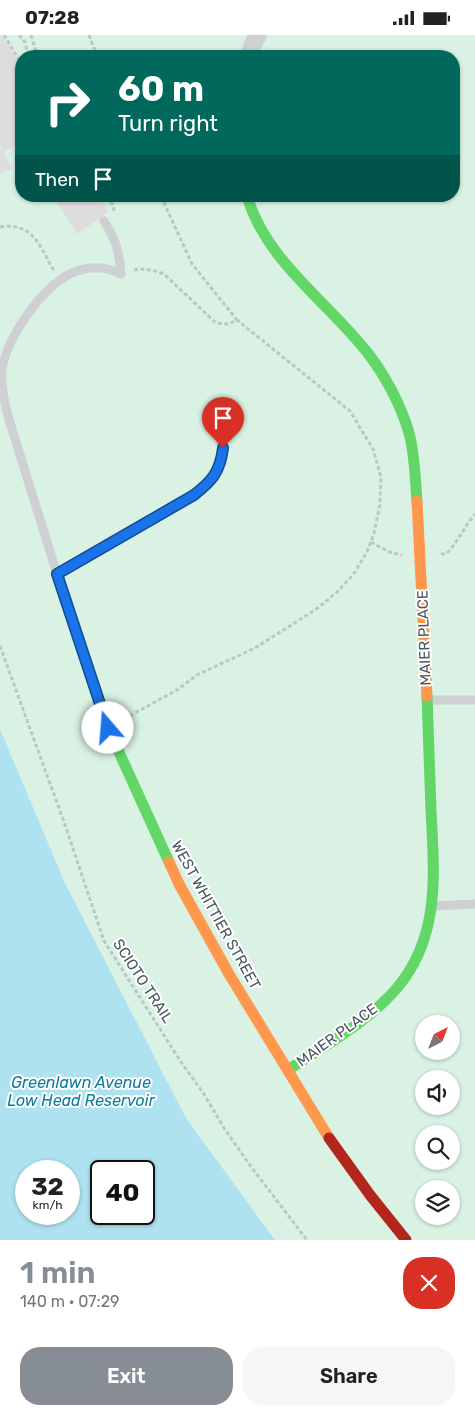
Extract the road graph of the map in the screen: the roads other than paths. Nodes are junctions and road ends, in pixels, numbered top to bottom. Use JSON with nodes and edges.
{"nodes":[{"id":1,"x":258,"y":35,"type":"edge"},
{"id":2,"x":251,"y":50,"type":"edge"},
{"id":3,"x":249,"y":202,"type":"edge"},
{"id":4,"x":104,"y":221,"type":"dead end"},
{"id":5,"x":219,"y":430,"type":"dead end"},
{"id":6,"x":57,"y":574,"type":"junction"},
{"id":7,"x":426,"y":700,"type":"junction"},
{"id":8,"x":475,"y":700,"type":"edge"},
{"id":9,"x":475,"y":904,"type":"edge"},
{"id":10,"x":432,"y":906,"type":"junction"},
{"id":11,"x":288,"y":1069,"type":"junction"},
{"id":12,"x":406,"y":1240,"type":"edge"}],
"edges":[{"from":1,"to":2,"type":"street"},
{"from":3,"to":7,"type":"street","name":"MAIER PLACE"},
{"from":4,"to":6,"type":"lane"},
{"from":5,"to":6,"type":"lane"},
{"from":6,"to":11,"type":"street","name":"WEST WHITTIER STREET"},
{"from":7,"to":8,"type":"lane"},
{"from":7,"to":10,"type":"street","name":"MAIER PLACE"},
{"from":9,"to":10,"type":"lane"},
{"from":10,"to":11,"type":"street","name":"MAIER PLACE"},
{"from":11,"to":12,"type":"street","name":"WEST WHITTIER STREET"}]}
